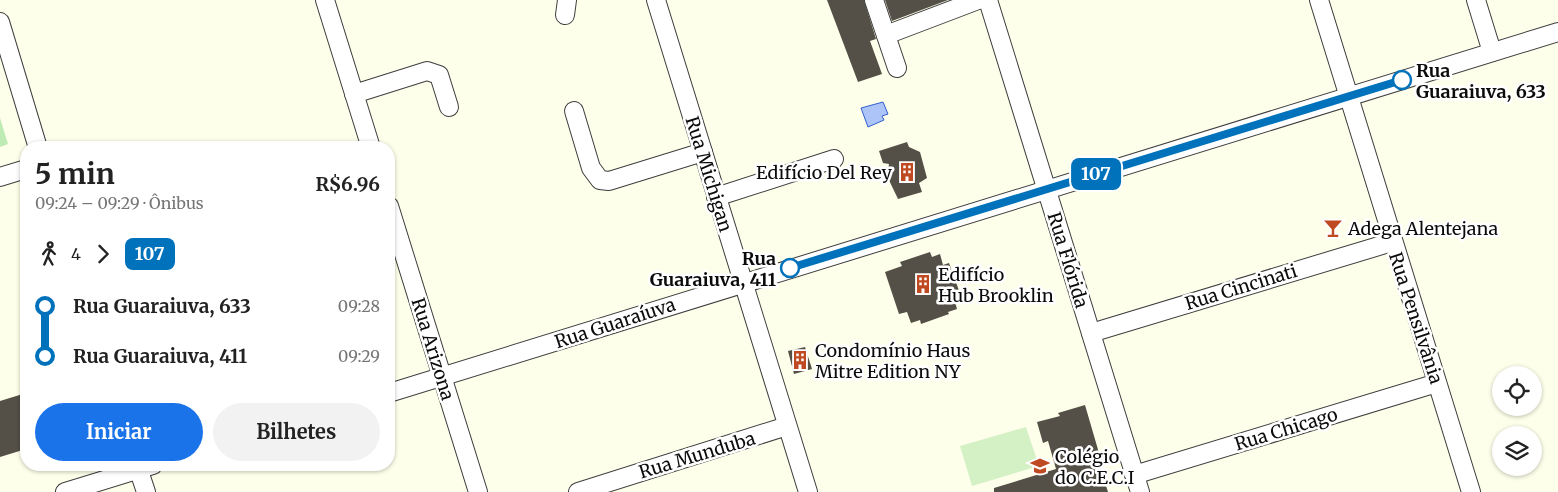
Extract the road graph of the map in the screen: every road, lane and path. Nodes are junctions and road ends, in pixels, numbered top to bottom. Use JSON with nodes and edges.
{"nodes":[{"id":1,"x":325,"y":0,"type":"edge"},
{"id":2,"x":656,"y":0,"type":"edge"},
{"id":3,"x":874,"y":0,"type":"edge"},
{"id":4,"x":978,"y":0,"type":"edge"},
{"id":5,"x":988,"y":0,"type":"edge"},
{"id":6,"x":1319,"y":0,"type":"edge"},
{"id":7,"x":1476,"y":0,"type":"edge"},
{"id":8,"x":0,"y":22,"type":"edge"},
{"id":9,"x":1558,"y":32,"type":"edge"},
{"id":10,"x":886,"y":35,"type":"junction"},
{"id":11,"x":1492,"y":52,"type":"junction"},
{"id":12,"x":897,"y":68,"type":"dead end"},
{"id":13,"x":354,"y":94,"type":"junction"},
{"id":14,"x":1348,"y":96,"type":"junction"},
{"id":15,"x":449,"y":107,"type":"dead end"},
{"id":16,"x":574,"y":111,"type":"dead end"},
{"id":17,"x":36,"y":141,"type":"edge"},
{"id":18,"x":369,"y":141,"type":"edge"},
{"id":19,"x":702,"y":152,"type":"junction"},
{"id":20,"x":834,"y":159,"type":"dead end"},
{"id":21,"x":20,"y":171,"type":"edge"},
{"id":22,"x":0,"y":177,"type":"edge"},
{"id":23,"x":1046,"y":189,"type":"junction"},
{"id":24,"x":716,"y":197,"type":"junction"},
{"id":25,"x":395,"y":225,"type":"edge"},
{"id":26,"x":1392,"y":242,"type":"junction"},
{"id":27,"x":742,"y":283,"type":"junction"},
{"id":28,"x":1090,"y":333,"type":"junction"},
{"id":29,"x":442,"y":377,"type":"junction"},
{"id":30,"x":1437,"y":383,"type":"junction"},
{"id":31,"x":395,"y":391,"type":"edge"},
{"id":32,"x":787,"y":426,"type":"junction"},
{"id":33,"x":128,"y":471,"type":"edge"},
{"id":34,"x":144,"y":471,"type":"edge"},
{"id":35,"x":1134,"y":475,"type":"junction"},
{"id":36,"x":65,"y":492,"type":"edge"},
{"id":37,"x":146,"y":492,"type":"edge"},
{"id":38,"x":478,"y":492,"type":"edge"},
{"id":39,"x":578,"y":492,"type":"edge"},
{"id":40,"x":808,"y":492,"type":"edge"},
{"id":41,"x":1140,"y":492,"type":"edge"},
{"id":42,"x":1471,"y":492,"type":"edge"}],
"edges":[{"from":1,"to":13,"type":"street"},
{"from":2,"to":19,"type":"street","name":"Rua Michigan"},
{"from":3,"to":10,"type":"street"},
{"from":4,"to":10,"type":"street"},
{"from":5,"to":23,"type":"street","name":"Rua Flórida"},
{"from":6,"to":14,"type":"street","name":"Rua Pensilvânia"},
{"from":7,"to":11,"type":"street"},
{"from":8,"to":17,"type":"street"},
{"from":9,"to":11,"type":"street","name":"Rua Guaraíuva"},
{"from":10,"to":12,"type":"street"},
{"from":11,"to":14,"type":"street","name":"Rua Guaraíuva"},
{"from":13,"to":15,"type":"street"},
{"from":13,"to":18,"type":"street"},
{"from":14,"to":23,"type":"street","name":"Rua Guaraíuva"},
{"from":14,"to":26,"type":"street","name":"Rua Pensilvânia"},
{"from":16,"to":19,"type":"street"},
{"from":19,"to":24,"type":"street","name":"Rua Michigan"},
{"from":20,"to":24,"type":"street"},
{"from":21,"to":22,"type":"street"},
{"from":23,"to":27,"type":"street","name":"Rua Guaraíuva"},
{"from":23,"to":28,"type":"street","name":"Rua Flórida"},
{"from":24,"to":27,"type":"street","name":"Rua Michigan"},
{"from":25,"to":29,"type":"street","name":"Rua Arizona"},
{"from":26,"to":28,"type":"street","name":"Rua Cincinati"},
{"from":26,"to":30,"type":"street","name":"Rua Pensilvânia"},
{"from":27,"to":29,"type":"street","name":"Rua Guaraíuva"},
{"from":27,"to":32,"type":"street","name":"Rua Michigan"},
{"from":28,"to":35,"type":"street","name":"Rua Flórida"},
{"from":29,"to":31,"type":"street","name":"Rua Guaraíuva"},
{"from":29,"to":38,"type":"street","name":"Rua Arizona"},
{"from":30,"to":35,"type":"street","name":"Rua Chicago"},
{"from":30,"to":42,"type":"street","name":"Rua Pensilvânia"},
{"from":32,"to":39,"type":"street","name":"Rua Munduba"},
{"from":32,"to":40,"type":"street","name":"Rua Michigan"},
{"from":33,"to":36,"type":"street"},
{"from":34,"to":37,"type":"street"},
{"from":35,"to":41,"type":"street","name":"Rua Flórida"}]}
